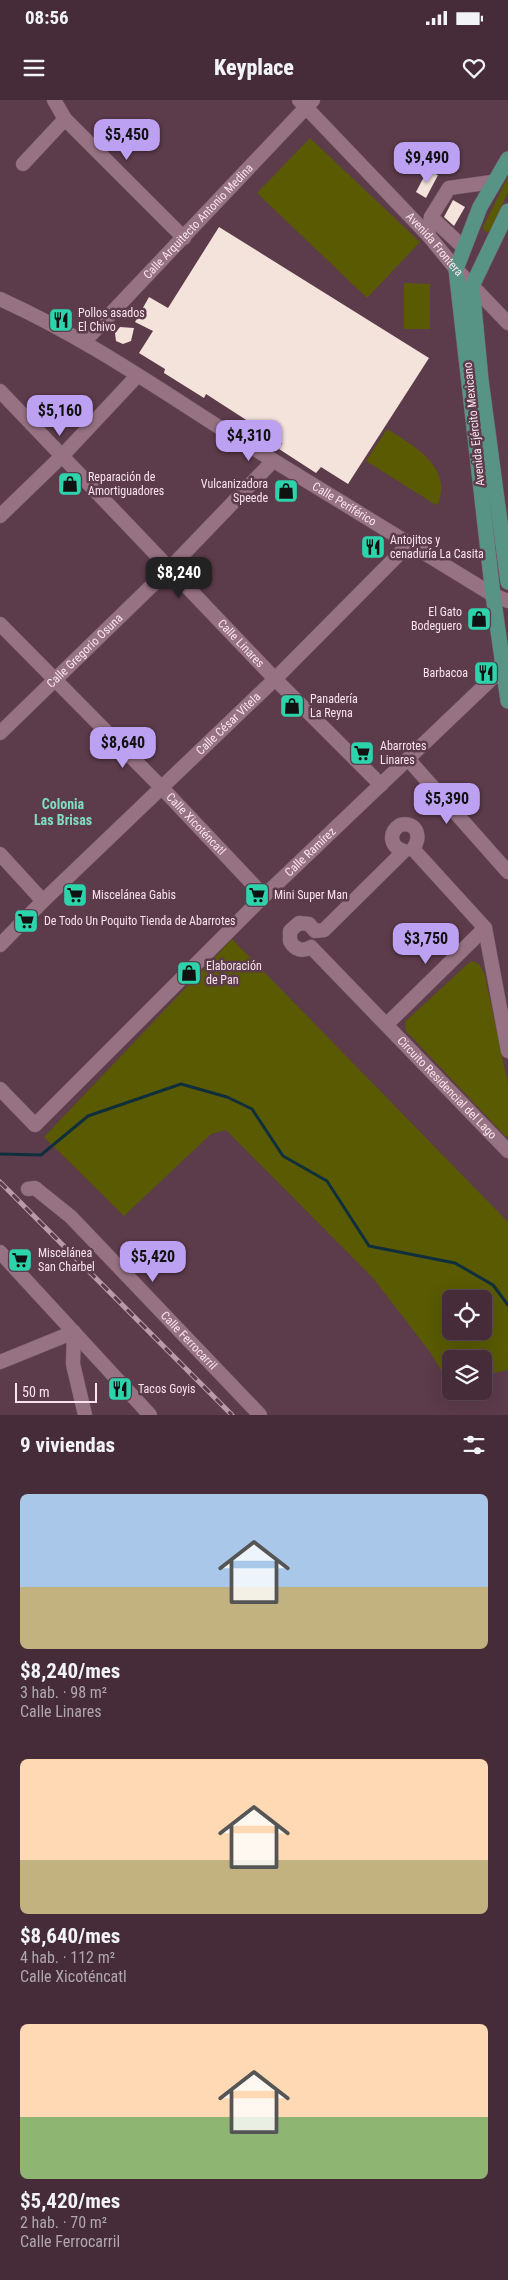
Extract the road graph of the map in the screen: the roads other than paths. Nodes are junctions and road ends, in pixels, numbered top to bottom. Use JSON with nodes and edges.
{"nodes":[{"id":1,"x":54,"y":100,"type":"edge"},
{"id":2,"x":306,"y":103,"type":"edge"},
{"id":3,"x":66,"y":118,"type":"junction"},
{"id":4,"x":508,"y":159,"type":"edge"},
{"id":5,"x":24,"y":164,"type":"dead end"},
{"id":6,"x":492,"y":182,"type":"junction"},
{"id":7,"x":432,"y":218,"type":"junction"},
{"id":8,"x":506,"y":220,"type":"edge"},
{"id":9,"x":428,"y":235,"type":"junction"},
{"id":10,"x":184,"y":238,"type":"junction"},
{"id":11,"x":463,"y":248,"type":"junction"},
{"id":12,"x":456,"y":269,"type":"junction"},
{"id":13,"x":472,"y":286,"type":"junction"},
{"id":14,"x":0,"y":299,"type":"edge"},
{"id":15,"x":508,"y":323,"type":"edge"},
{"id":16,"x":84,"y":342,"type":"junction"},
{"id":17,"x":137,"y":376,"type":"junction"},
{"id":18,"x":0,"y":391,"type":"edge"},
{"id":19,"x":63,"y":455,"type":"junction"},
{"id":20,"x":273,"y":461,"type":"junction"},
{"id":21,"x":0,"y":516,"type":"edge"},
{"id":22,"x":410,"y":544,"type":"junction"},
{"id":23,"x":170,"y":568,"type":"junction"},
{"id":24,"x":508,"y":582,"type":"edge"},
{"id":25,"x":493,"y":595,"type":"junction"},
{"id":26,"x":508,"y":601,"type":"edge"},
{"id":27,"x":0,"y":624,"type":"edge"},
{"id":28,"x":506,"y":668,"type":"edge"},
{"id":29,"x":275,"y":678,"type":"junction"},
{"id":30,"x":55,"y":681,"type":"junction"},
{"id":31,"x":508,"y":701,"type":"edge"},
{"id":32,"x":0,"y":734,"type":"edge"},
{"id":33,"x":408,"y":759,"type":"junction"},
{"id":34,"x":381,"y":785,"type":"junction"},
{"id":35,"x":162,"y":788,"type":"junction"},
{"id":36,"x":0,"y":854,"type":"edge"},
{"id":37,"x":508,"y":872,"type":"edge"},
{"id":38,"x":264,"y":896,"type":"junction"},
{"id":39,"x":43,"y":901,"type":"junction"},
{"id":40,"x":485,"y":928,"type":"junction"},
{"id":41,"x":0,"y":945,"type":"edge"},
{"id":42,"x":387,"y":1024,"type":"junction"},
{"id":43,"x":508,"y":1050,"type":"edge"},
{"id":44,"x":0,"y":1089,"type":"edge"},
{"id":45,"x":508,"y":1151,"type":"edge"},
{"id":46,"x":28,"y":1189,"type":"dead end"},
{"id":47,"x":0,"y":1252,"type":"edge"},
{"id":48,"x":74,"y":1332,"type":"junction"},
{"id":49,"x":0,"y":1362,"type":"edge"},
{"id":50,"x":85,"y":1415,"type":"edge"},
{"id":51,"x":150,"y":1415,"type":"edge"},
{"id":52,"x":260,"y":1415,"type":"edge"}],
"edges":[{"from":1,"to":3,"type":"street"},
{"from":2,"to":9,"type":"street","name":"Avenida Frontera"},
{"from":2,"to":10,"type":"street","name":"Calle Arquitecto Antonio Medina"},
{"from":3,"to":5,"type":"street"},
{"from":3,"to":10,"type":"street"},
{"from":4,"to":6,"type":"main road","name":"Avenida Ejército Mexicano"},
{"from":6,"to":7,"type":"street"},
{"from":6,"to":11,"type":"main road","name":"Avenida Ejército Mexicano"},
{"from":7,"to":9,"type":"street"},
{"from":7,"to":11,"type":"street"},
{"from":8,"to":13,"type":"main road"},
{"from":9,"to":12,"type":"street","name":"Avenida Frontera"},
{"from":10,"to":16,"type":"street","name":"Calle Arquitecto Antonio Medina"},
{"from":11,"to":12,"type":"main road","name":"Avenida Ejército Mexicano"},
{"from":12,"to":13,"type":"street","name":"Avenida Frontera"},
{"from":12,"to":25,"type":"main road","name":"Avenida Ejército Mexicano"},
{"from":13,"to":15,"type":"street","name":"Avenida Frontera"},
{"from":13,"to":24,"type":"main road","name":"Avenida Ejército Mexicano"},
{"from":14,"to":16,"type":"street","name":"Calle Periférico"},
{"from":16,"to":17,"type":"street","name":"Calle Periférico"},
{"from":17,"to":19,"type":"street"},
{"from":17,"to":20,"type":"street","name":"Calle Periférico"},
{"from":18,"to":19,"type":"street","name":"Calle Linares"},
{"from":19,"to":21,"type":"street"},
{"from":19,"to":23,"type":"street","name":"Calle Linares"},
{"from":20,"to":22,"type":"street","name":"Calle Periférico"},
{"from":20,"to":23,"type":"street","name":"Calle Gregorio Osuna"},
{"from":22,"to":25,"type":"street","name":"Calle Periférico"},
{"from":22,"to":29,"type":"street","name":"Calle César Vitela"},
{"from":23,"to":29,"type":"street","name":"Calle Linares"},
{"from":23,"to":30,"type":"street","name":"Calle Gregorio Osuna"},
{"from":25,"to":26,"type":"street","name":"Calle Periférico"},
{"from":25,"to":28,"type":"main road","name":"Avenida Ejército Mexicano"},
{"from":27,"to":30,"type":"street","name":"Calle Xicoténcatl"},
{"from":28,"to":31,"type":"main road","name":"Avenida Ejército Mexicano"},
{"from":28,"to":33,"type":"street","name":"Calle Ramírez"},
{"from":29,"to":34,"type":"street","name":"Calle Linares"},
{"from":29,"to":35,"type":"street","name":"Calle César Vitela"},
{"from":30,"to":32,"type":"street","name":"Calle Gregorio Osuna"},
{"from":30,"to":35,"type":"street","name":"Calle Xicoténcatl"},
{"from":33,"to":34,"type":"street","name":"Calle Ramírez"},
{"from":33,"to":37,"type":"street"},
{"from":34,"to":38,"type":"street","name":"Calle Ramírez"},
{"from":35,"to":38,"type":"street","name":"Calle Xicoténcatl"},
{"from":35,"to":39,"type":"street","name":"Calle César Vitela"},
{"from":36,"to":39,"type":"street"},
{"from":38,"to":44,"type":"street","name":"Calle Ramírez"},
{"from":39,"to":41,"type":"street","name":"Calle César Vitela"},
{"from":40,"to":42,"type":"street"},
{"from":40,"to":42,"type":"street","name":"Circuito Residencial del Lago"},
{"from":40,"to":43,"type":"street"},
{"from":42,"to":45,"type":"street","name":"Circuito Residencial del Lago"},
{"from":46,"to":52,"type":"street","name":"Calle Ferrocarril"},
{"from":47,"to":48,"type":"street"},
{"from":48,"to":49,"type":"street"},
{"from":48,"to":50,"type":"street"},
{"from":48,"to":51,"type":"street"}]}
